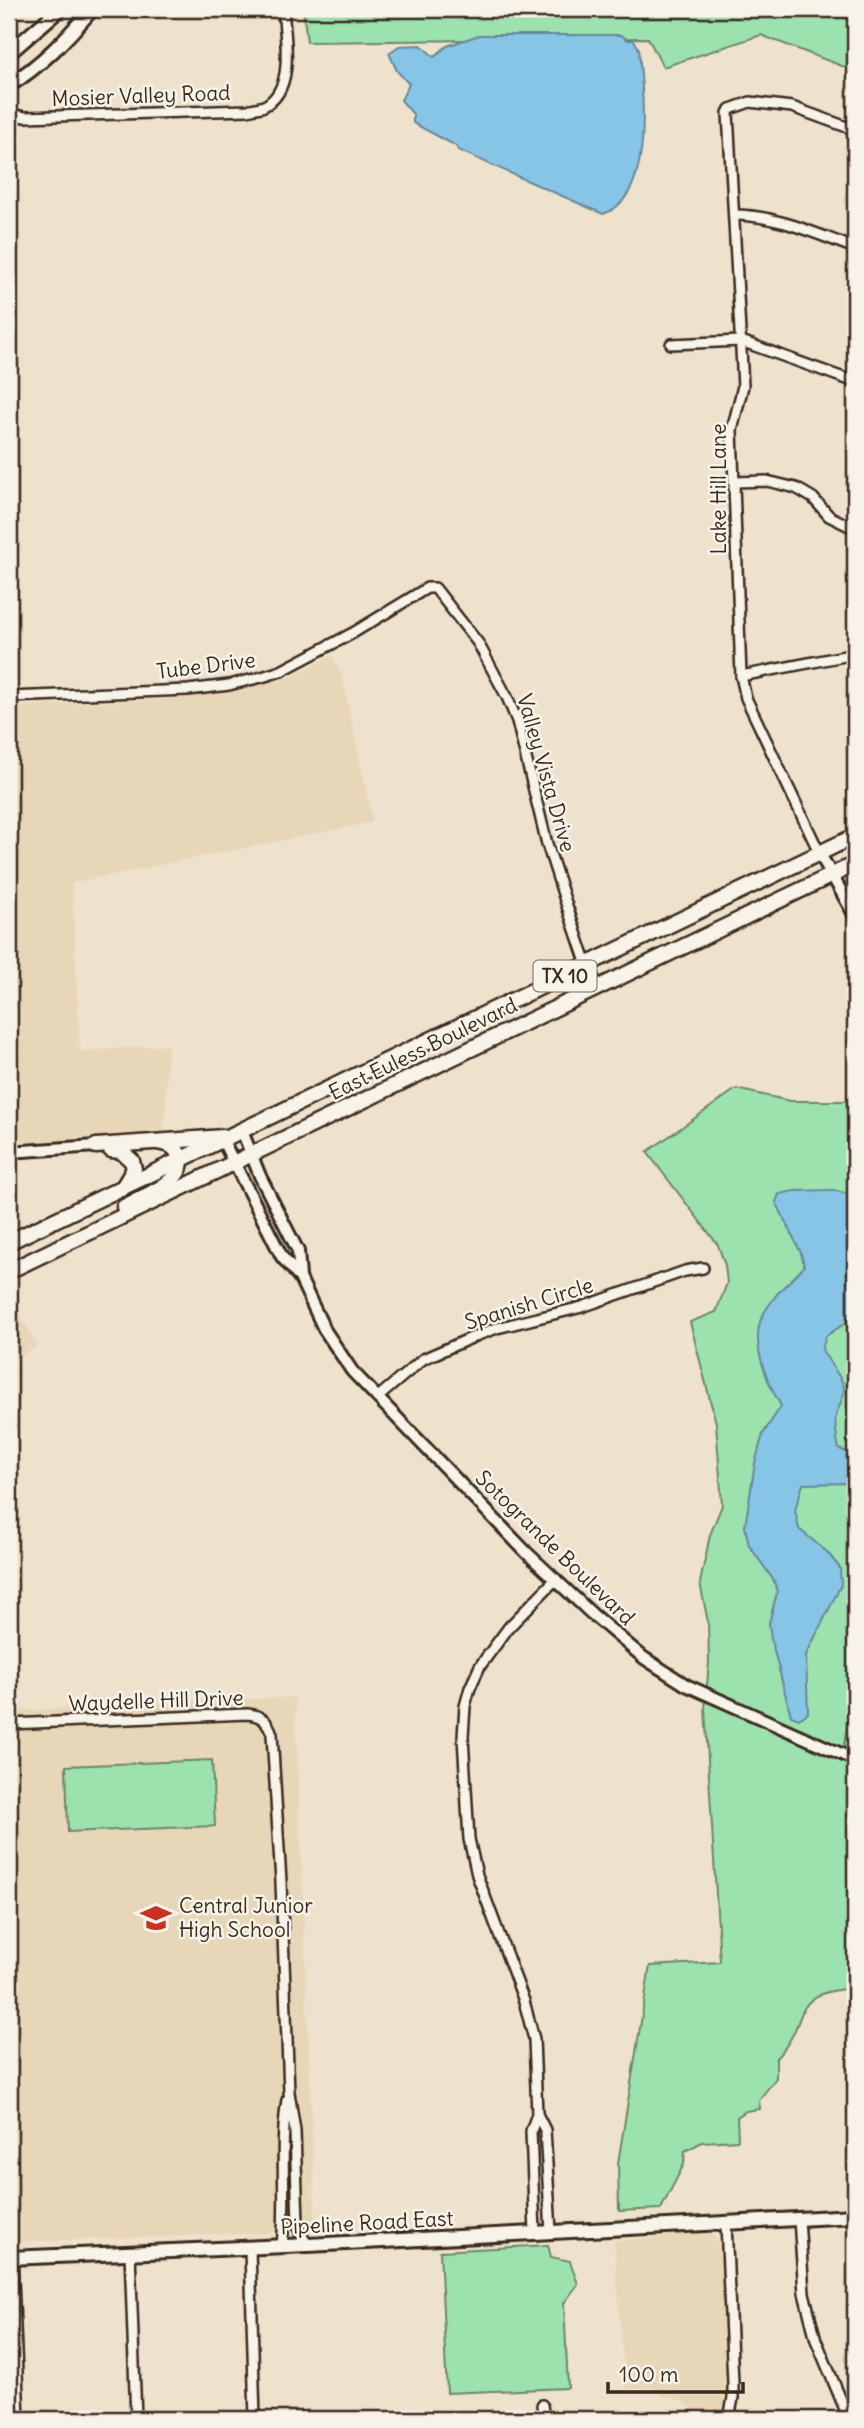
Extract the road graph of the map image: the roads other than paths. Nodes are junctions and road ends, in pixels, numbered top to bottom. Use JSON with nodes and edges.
{"nodes":[{"id":1,"x":60,"y":9,"type":"edge"},
{"id":2,"x":92,"y":9,"type":"edge"},
{"id":3,"x":283,"y":9,"type":"edge"},
{"id":4,"x":9,"y":53,"type":"edge"},
{"id":5,"x":9,"y":85,"type":"edge"},
{"id":6,"x":9,"y":114,"type":"edge"},
{"id":7,"x":855,"y":130,"type":"edge"},
{"id":8,"x":734,"y":215,"type":"junction"},
{"id":9,"x":855,"y":248,"type":"edge"},
{"id":10,"x":741,"y":341,"type":"junction"},
{"id":11,"x":671,"y":344,"type":"dead end"},
{"id":12,"x":855,"y":382,"type":"edge"},
{"id":13,"x":734,"y":482,"type":"junction"},
{"id":14,"x":855,"y":528,"type":"edge"},
{"id":15,"x":428,"y":588,"type":"joint"},
{"id":16,"x":855,"y":654,"type":"edge"},
{"id":17,"x":741,"y":676,"type":"junction"},
{"id":18,"x":9,"y":697,"type":"edge"},
{"id":19,"x":855,"y":836,"type":"edge"},
{"id":20,"x":820,"y":853,"type":"junction"},
{"id":21,"x":855,"y":864,"type":"edge"},
{"id":22,"x":832,"y":875,"type":"junction"},
{"id":23,"x":855,"y":916,"type":"edge"},
{"id":24,"x":587,"y":965,"type":"junction"},
{"id":25,"x":599,"y":988,"type":"junction"},
{"id":26,"x":232,"y":1136,"type":"junction"},
{"id":27,"x":157,"y":1142,"type":"junction"},
{"id":28,"x":96,"y":1146,"type":"junction"},
{"id":29,"x":9,"y":1152,"type":"edge"},
{"id":30,"x":251,"y":1155,"type":"junction"},
{"id":31,"x":181,"y":1161,"type":"junction"},
{"id":32,"x":235,"y":1163,"type":"junction"},
{"id":33,"x":121,"y":1189,"type":"junction"},
{"id":34,"x":86,"y":1234,"type":"junction"},
{"id":35,"x":9,"y":1242,"type":"edge"},
{"id":36,"x":704,"y":1268,"type":"dead end"},
{"id":37,"x":9,"y":1271,"type":"edge"},
{"id":38,"x":300,"y":1278,"type":"junction"},
{"id":39,"x":377,"y":1398,"type":"junction"},
{"id":40,"x":556,"y":1579,"type":"junction"},
{"id":41,"x":9,"y":1724,"type":"edge"},
{"id":42,"x":855,"y":1760,"type":"edge"},
{"id":43,"x":289,"y":2092,"type":"junction"},
{"id":44,"x":537,"y":2114,"type":"junction"},
{"id":45,"x":855,"y":2216,"type":"edge"},
{"id":46,"x":799,"y":2219,"type":"junction"},
{"id":47,"x":726,"y":2223,"type":"junction"},
{"id":48,"x":551,"y":2232,"type":"junction"},
{"id":49,"x":535,"y":2233,"type":"junction"},
{"id":50,"x":308,"y":2245,"type":"junction"},
{"id":51,"x":282,"y":2246,"type":"junction"},
{"id":52,"x":250,"y":2248,"type":"junction"},
{"id":53,"x":130,"y":2252,"type":"junction"},
{"id":54,"x":11,"y":2258,"type":"edge"},
{"id":55,"x":542,"y":2404,"type":"dead end"},
{"id":56,"x":19,"y":2419,"type":"edge"},
{"id":57,"x":136,"y":2419,"type":"edge"},
{"id":58,"x":255,"y":2419,"type":"edge"},
{"id":59,"x":544,"y":2419,"type":"edge"},
{"id":60,"x":729,"y":2419,"type":"edge"},
{"id":61,"x":849,"y":2419,"type":"edge"}],
"edges":[{"from":1,"to":4,"type":"main road"},
{"from":2,"to":5,"type":"main road"},
{"from":3,"to":6,"type":"street","name":"Mosier Valley Road"},
{"from":7,"to":8,"type":"street","name":"Lake Hill Lane"},
{"from":8,"to":9,"type":"street"},
{"from":8,"to":10,"type":"street","name":"Lake Hill Lane"},
{"from":10,"to":11,"type":"street"},
{"from":10,"to":12,"type":"street"},
{"from":10,"to":13,"type":"street","name":"Lake Hill Lane"},
{"from":13,"to":14,"type":"street"},
{"from":13,"to":17,"type":"street","name":"Lake Hill Lane"},
{"from":15,"to":18,"type":"street","name":"Tube Drive"},
{"from":15,"to":24,"type":"street","name":"Valley Vista Drive"},
{"from":16,"to":17,"type":"street"},
{"from":17,"to":20,"type":"street","name":"Lake Hill Lane"},
{"from":19,"to":20,"type":"main road","name":"East Euless Boulevard","number":"TX 10"},
{"from":20,"to":22,"type":"street"},
{"from":20,"to":24,"type":"main road","name":"East Euless Boulevard","number":"TX 10"},
{"from":21,"to":22,"type":"main road","name":"East Euless Boulevard","number":"TX 10"},
{"from":22,"to":23,"type":"street"},
{"from":22,"to":25,"type":"main road","name":"East Euless Boulevard","number":"TX 10"},
{"from":24,"to":25,"type":"street","name":"Valley Vista Drive"},
{"from":24,"to":26,"type":"main road","name":"East Euless Boulevard","number":"TX 10"},
{"from":25,"to":30,"type":"main road","name":"East Euless Boulevard","number":"TX 10"},
{"from":26,"to":27,"type":"main road"},
{"from":26,"to":30,"type":"street","name":"Sotogrande Boulevard"},
{"from":26,"to":31,"type":"main road","name":"East Euless Boulevard","number":"TX 10"},
{"from":26,"to":32,"type":"street","name":"Sotogrande Boulevard"},
{"from":27,"to":28,"type":"main road"},
{"from":27,"to":31,"type":"main road"},
{"from":28,"to":29,"type":"street"},
{"from":28,"to":33,"type":"main road"},
{"from":30,"to":32,"type":"main road","name":"East Euless Boulevard","number":"TX 10"},
{"from":30,"to":38,"type":"street","name":"Sotogrande Boulevard"},
{"from":31,"to":33,"type":"main road","name":"East Euless Boulevard","number":"TX 10"},
{"from":31,"to":34,"type":"main road"},
{"from":32,"to":34,"type":"main road","name":"East Euless Boulevard","number":"TX 10"},
{"from":32,"to":38,"type":"street","name":"Sotogrande Boulevard"},
{"from":33,"to":35,"type":"main road","name":"East Euless Boulevard","number":"TX 10"},
{"from":34,"to":37,"type":"main road","name":"East Euless Boulevard","number":"TX 10"},
{"from":36,"to":39,"type":"street","name":"Spanish Circle"},
{"from":38,"to":39,"type":"street","name":"Sotogrande Boulevard"},
{"from":39,"to":40,"type":"street","name":"Sotogrande Boulevard"},
{"from":40,"to":42,"type":"street","name":"Sotogrande Boulevard"},
{"from":40,"to":44,"type":"street"},
{"from":41,"to":43,"type":"street","name":"Waydelle Hill Drive"},
{"from":43,"to":50,"type":"street","name":"Waydelle Hill Drive"},
{"from":43,"to":51,"type":"street","name":"Waydelle Hill Drive"},
{"from":44,"to":48,"type":"street"},
{"from":44,"to":49,"type":"street"},
{"from":45,"to":46,"type":"main road","name":"Pipeline Road East"},
{"from":46,"to":47,"type":"main road","name":"Pipeline Road East"},
{"from":46,"to":61,"type":"street"},
{"from":47,"to":48,"type":"main road","name":"Pipeline Road East"},
{"from":47,"to":60,"type":"street"},
{"from":48,"to":49,"type":"main road","name":"Pipeline Road East"},
{"from":49,"to":50,"type":"main road","name":"Pipeline Road East"},
{"from":50,"to":51,"type":"main road","name":"Pipeline Road East"},
{"from":51,"to":52,"type":"main road","name":"Pipeline Road East"},
{"from":52,"to":53,"type":"main road","name":"Pipeline Road East"},
{"from":52,"to":58,"type":"street"},
{"from":53,"to":54,"type":"main road","name":"Pipeline Road East"},
{"from":53,"to":57,"type":"street"},
{"from":54,"to":56,"type":"street"},
{"from":55,"to":59,"type":"street"}]}
